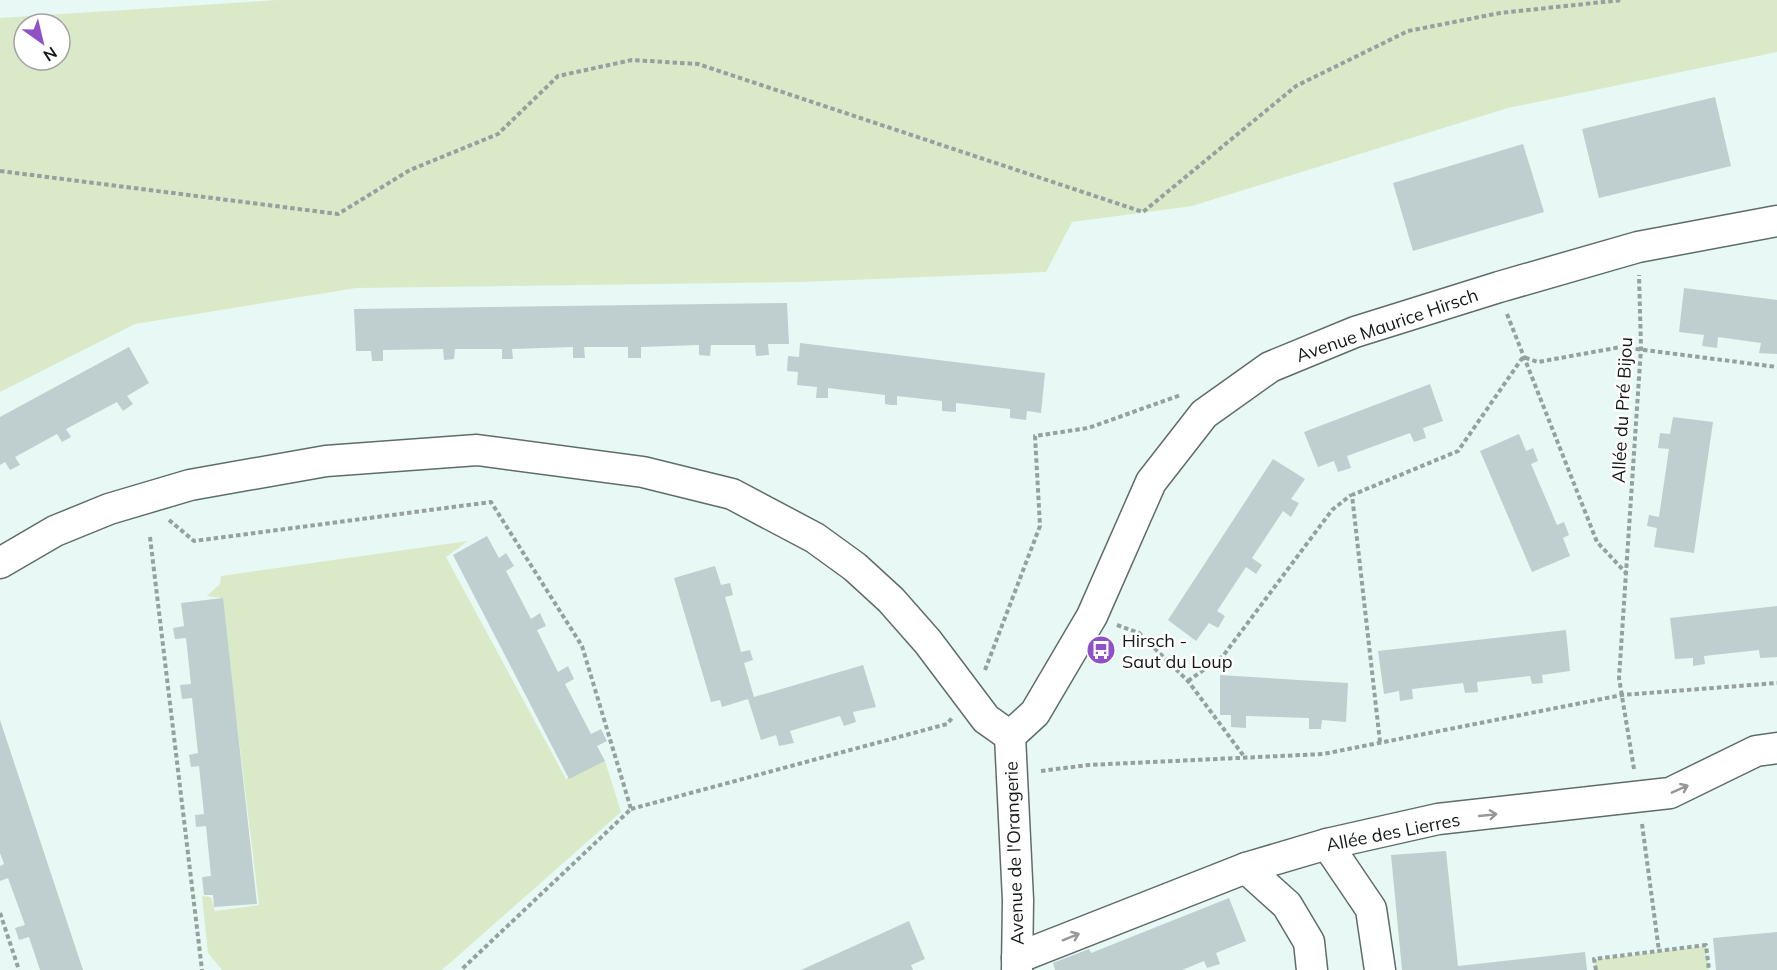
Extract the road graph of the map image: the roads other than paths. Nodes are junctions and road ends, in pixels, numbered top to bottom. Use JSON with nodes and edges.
{"nodes":[{"id":1,"x":1777,"y":221,"type":"edge"},
{"id":2,"x":0,"y":563,"type":"edge"},
{"id":3,"x":1010,"y":736,"type":"junction"},
{"id":4,"x":1777,"y":748,"type":"edge"},
{"id":5,"x":1327,"y":844,"type":"junction"},
{"id":6,"x":1246,"y":868,"type":"junction"},
{"id":7,"x":1016,"y":967,"type":"edge"},
{"id":8,"x":1312,"y":970,"type":"edge"},
{"id":9,"x":1380,"y":970,"type":"edge"}],
"edges":[{"from":1,"to":3,"type":"street","name":"Avenue Maurice Hirsch"},
{"from":2,"to":3,"type":"street"},
{"from":3,"to":7,"type":"street","name":"Avenue de l'Orangerie"},
{"from":5,"to":4,"type":"street","name":"Allée des Lierres","one_way":true},
{"from":5,"to":6,"type":"street","name":"Allée des Lierres"},
{"from":5,"to":9,"type":"street"},
{"from":7,"to":6,"type":"street","name":"Allée des Lierres","one_way":true},
{"from":6,"to":8,"type":"street"}]}
